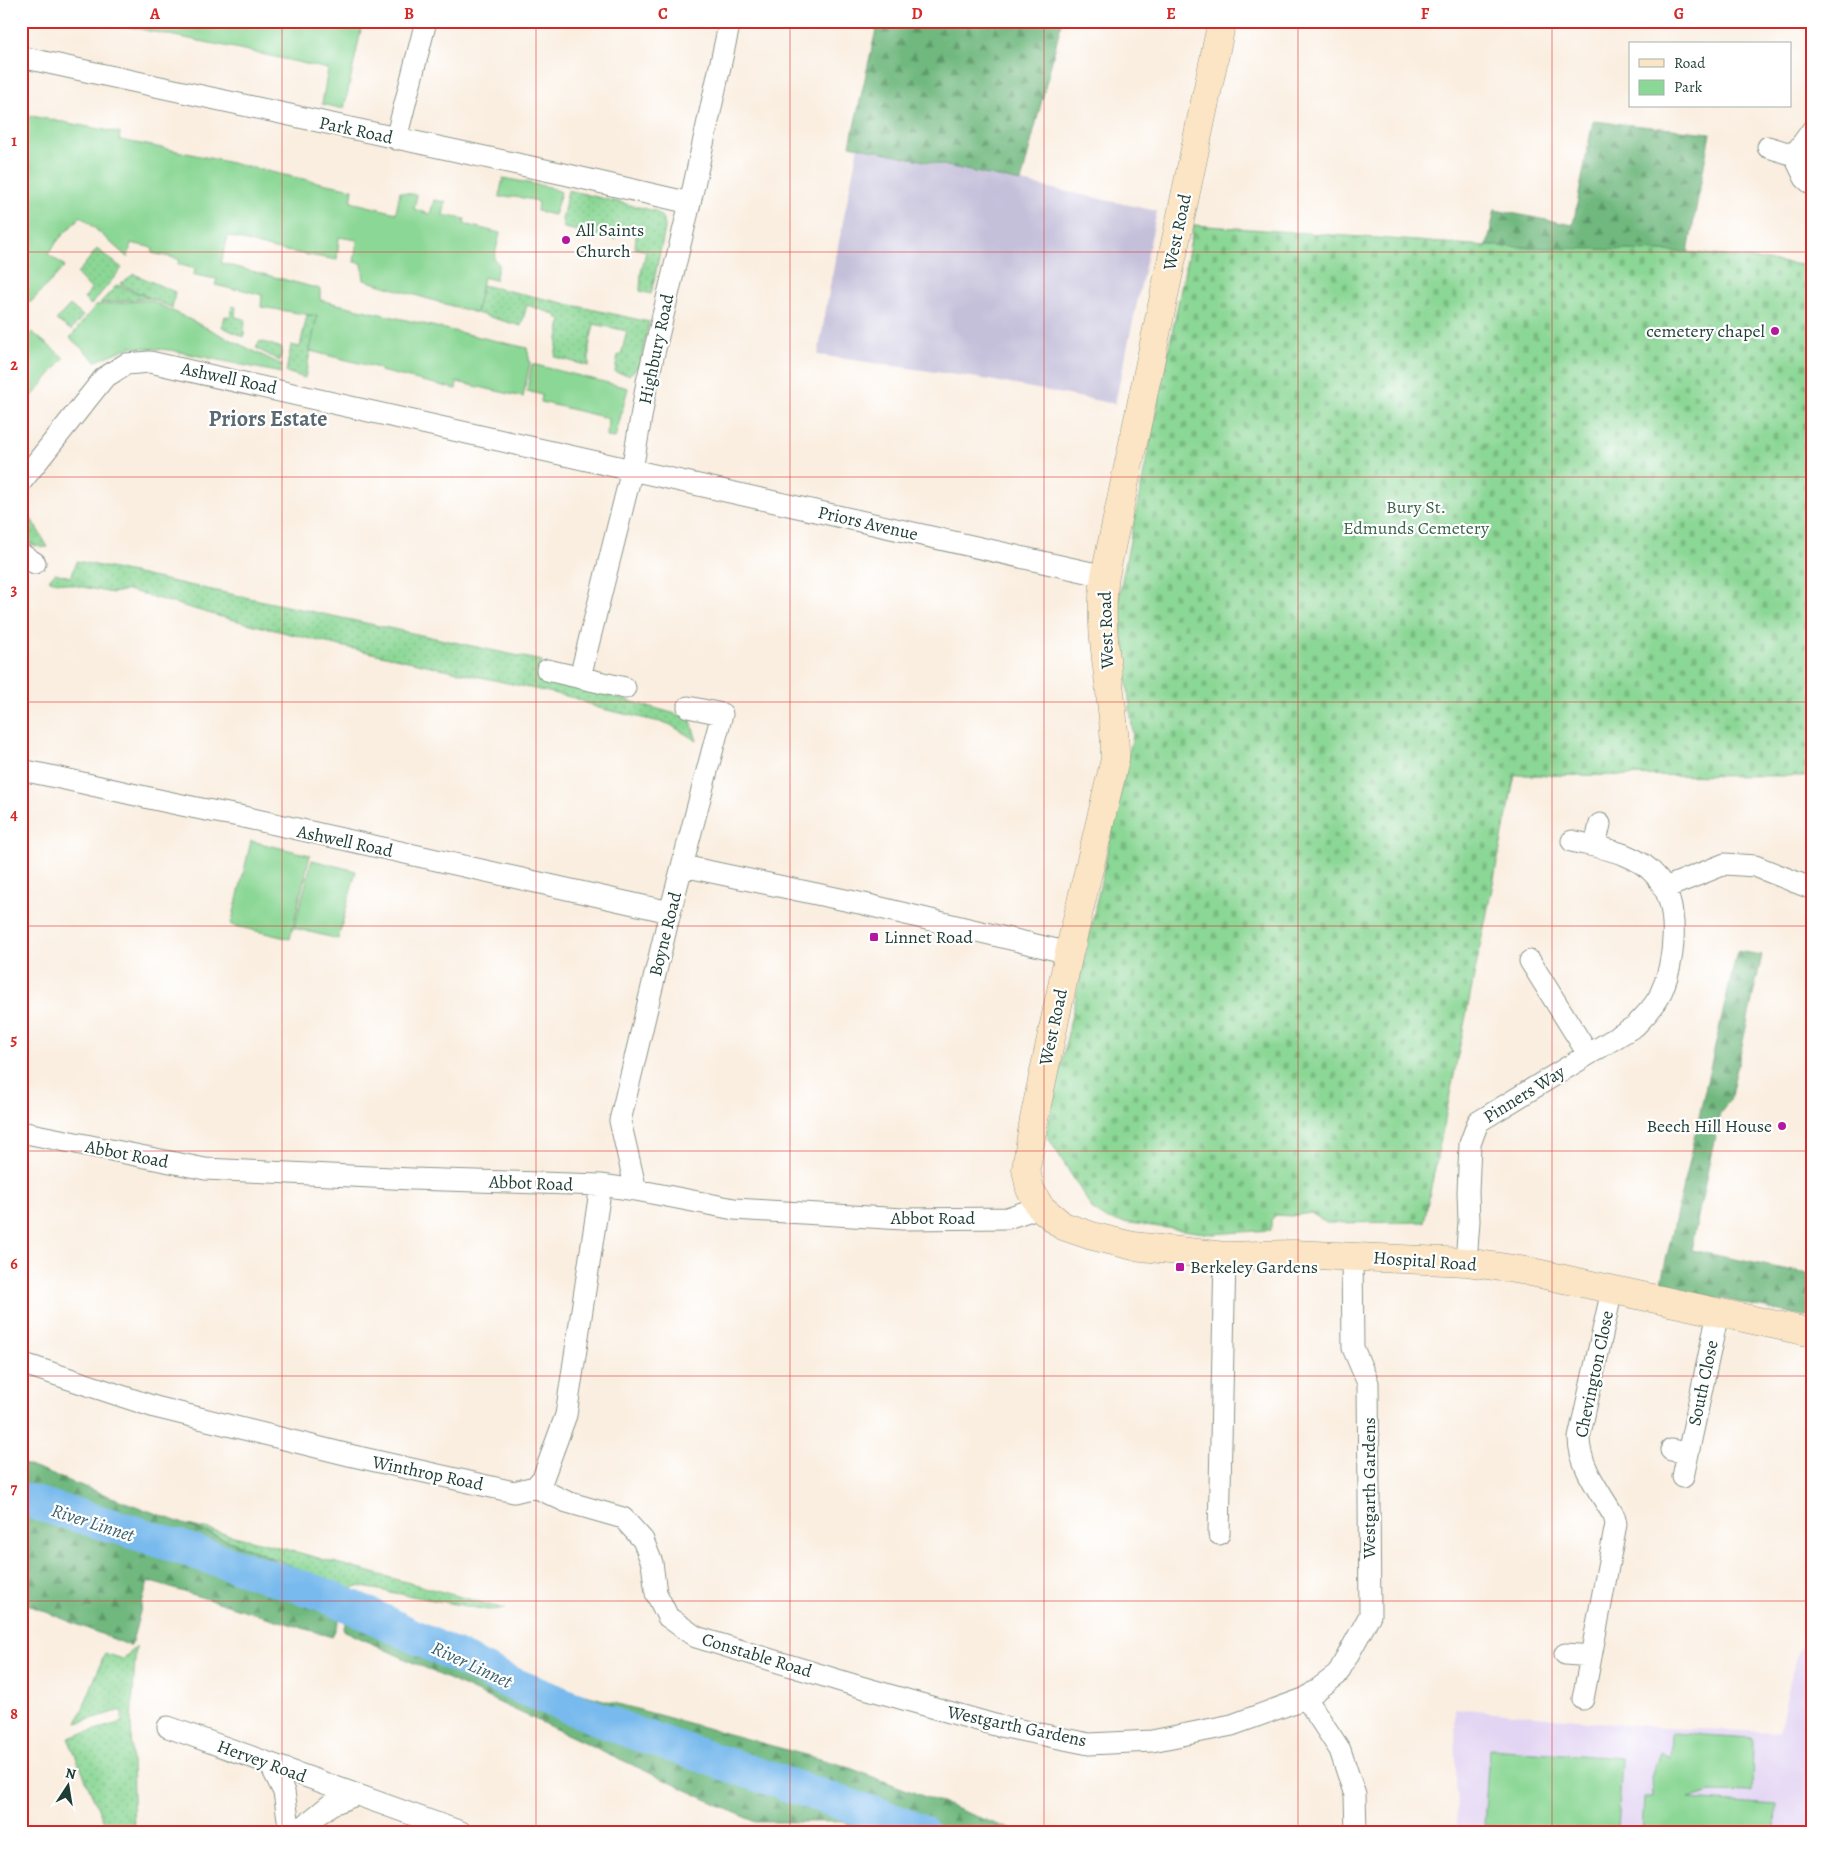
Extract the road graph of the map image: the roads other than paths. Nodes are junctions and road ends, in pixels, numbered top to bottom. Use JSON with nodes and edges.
{"nodes":[{"id":1,"x":426,"y":21,"type":"edge"},
{"id":2,"x":730,"y":21,"type":"edge"},
{"id":3,"x":1222,"y":21,"type":"edge"},
{"id":4,"x":21,"y":57,"type":"edge"},
{"id":5,"x":1813,"y":129,"type":"edge"},
{"id":6,"x":396,"y":139,"type":"junction"},
{"id":7,"x":1768,"y":147,"type":"dead end"},
{"id":8,"x":1794,"y":155,"type":"junction"},
{"id":9,"x":1813,"y":185,"type":"edge"},
{"id":10,"x":690,"y":202,"type":"junction"},
{"id":11,"x":632,"y":470,"type":"junction"},
{"id":12,"x":21,"y":482,"type":"edge"},
{"id":13,"x":1105,"y":576,"type":"junction"},
{"id":14,"x":547,"y":670,"type":"dead end"},
{"id":15,"x":580,"y":677,"type":"junction"},
{"id":16,"x":625,"y":688,"type":"dead end"},
{"id":17,"x":688,"y":707,"type":"dead end"},
{"id":18,"x":21,"y":770,"type":"edge"},
{"id":19,"x":1600,"y":824,"type":"dead end"},
{"id":20,"x":1572,"y":841,"type":"dead end"},
{"id":21,"x":1595,"y":846,"type":"junction"},
{"id":22,"x":683,"y":866,"type":"junction"},
{"id":23,"x":1665,"y":888,"type":"junction"},
{"id":24,"x":1813,"y":889,"type":"edge"},
{"id":25,"x":670,"y":912,"type":"junction"},
{"id":26,"x":1069,"y":953,"type":"junction"},
{"id":27,"x":1530,"y":961,"type":"dead end"},
{"id":28,"x":1588,"y":1054,"type":"junction"},
{"id":29,"x":21,"y":1132,"type":"edge"},
{"id":30,"x":601,"y":1185,"type":"junction"},
{"id":31,"x":636,"y":1190,"type":"junction"},
{"id":32,"x":1040,"y":1207,"type":"junction"},
{"id":33,"x":1224,"y":1256,"type":"junction"},
{"id":34,"x":1352,"y":1257,"type":"junction"},
{"id":35,"x":1466,"y":1262,"type":"junction"},
{"id":36,"x":1612,"y":1290,"type":"junction"},
{"id":37,"x":1718,"y":1313,"type":"junction"},
{"id":38,"x":1813,"y":1334,"type":"edge"},
{"id":39,"x":21,"y":1363,"type":"edge"},
{"id":40,"x":1683,"y":1477,"type":"dead end"},
{"id":41,"x":535,"y":1487,"type":"junction"},
{"id":42,"x":1219,"y":1534,"type":"dead end"},
{"id":43,"x":1565,"y":1654,"type":"dead end"},
{"id":44,"x":1591,"y":1656,"type":"junction"},
{"id":45,"x":1306,"y":1698,"type":"junction"},
{"id":46,"x":903,"y":1699,"type":"joint"},
{"id":47,"x":1583,"y":1699,"type":"dead end"},
{"id":48,"x":168,"y":1726,"type":"dead end"},
{"id":49,"x":270,"y":1764,"type":"junction"},
{"id":50,"x":356,"y":1794,"type":"junction"},
{"id":51,"x":290,"y":1832,"type":"edge"},
{"id":52,"x":297,"y":1832,"type":"edge"},
{"id":53,"x":461,"y":1832,"type":"edge"},
{"id":54,"x":1356,"y":1832,"type":"edge"}],
"edges":[{"from":1,"to":6,"type":"street"},
{"from":2,"to":10,"type":"street","name":"Highbury Road"},
{"from":3,"to":13,"type":"street","name":"West Road"},
{"from":4,"to":6,"type":"street","name":"Park Road"},
{"from":5,"to":8,"type":"street"},
{"from":6,"to":10,"type":"street","name":"Park Road"},
{"from":7,"to":8,"type":"street"},
{"from":8,"to":9,"type":"street"},
{"from":10,"to":11,"type":"street","name":"Highbury Road"},
{"from":11,"to":12,"type":"street","name":"Ashwell Road"},
{"from":11,"to":13,"type":"street","name":"Priors Avenue"},
{"from":11,"to":15,"type":"street","name":"Highbury Road"},
{"from":13,"to":26,"type":"street","name":"West Road"},
{"from":14,"to":15,"type":"street"},
{"from":15,"to":16,"type":"street"},
{"from":17,"to":22,"type":"street","name":"Boyne Road"},
{"from":18,"to":25,"type":"street","name":"Ashwell Road"},
{"from":19,"to":21,"type":"street"},
{"from":20,"to":21,"type":"street","name":"Pinners Way"},
{"from":21,"to":23,"type":"street","name":"Pinners Way"},
{"from":22,"to":25,"type":"street","name":"Boyne Road"},
{"from":22,"to":26,"type":"street"},
{"from":23,"to":24,"type":"street"},
{"from":23,"to":28,"type":"street","name":"Pinners Way"},
{"from":25,"to":31,"type":"street","name":"Boyne Road"},
{"from":26,"to":32,"type":"street","name":"West Road"},
{"from":27,"to":28,"type":"street"},
{"from":28,"to":35,"type":"street","name":"Pinners Way"},
{"from":29,"to":30,"type":"street","name":"Abbot Road"},
{"from":30,"to":31,"type":"street","name":"Abbot Road"},
{"from":30,"to":41,"type":"street"},
{"from":31,"to":32,"type":"street","name":"Abbot Road"},
{"from":32,"to":33,"type":"street","name":"Hospital Road"},
{"from":33,"to":34,"type":"street","name":"Hospital Road"},
{"from":33,"to":42,"type":"street"},
{"from":34,"to":35,"type":"street","name":"Hospital Road"},
{"from":34,"to":45,"type":"street","name":"Westgarth Gardens"},
{"from":35,"to":36,"type":"street","name":"Hospital Road"},
{"from":36,"to":37,"type":"street","name":"Hospital Road"},
{"from":36,"to":44,"type":"street","name":"Chevington Close"},
{"from":37,"to":38,"type":"street","name":"Hospital Road"},
{"from":37,"to":40,"type":"street","name":"South Close"},
{"from":39,"to":41,"type":"street","name":"Winthrop Road"},
{"from":41,"to":46,"type":"street","name":"Constable Road"},
{"from":43,"to":44,"type":"street"},
{"from":44,"to":47,"type":"street","name":"Chevington Close"},
{"from":45,"to":46,"type":"street","name":"Westgarth Gardens"},
{"from":45,"to":54,"type":"street"},
{"from":48,"to":49,"type":"street","name":"Hervey Road"},
{"from":49,"to":50,"type":"street","name":"Hervey Road"},
{"from":49,"to":51,"type":"street"},
{"from":50,"to":52,"type":"street"},
{"from":50,"to":53,"type":"street","name":"Hervey Road"}]}
